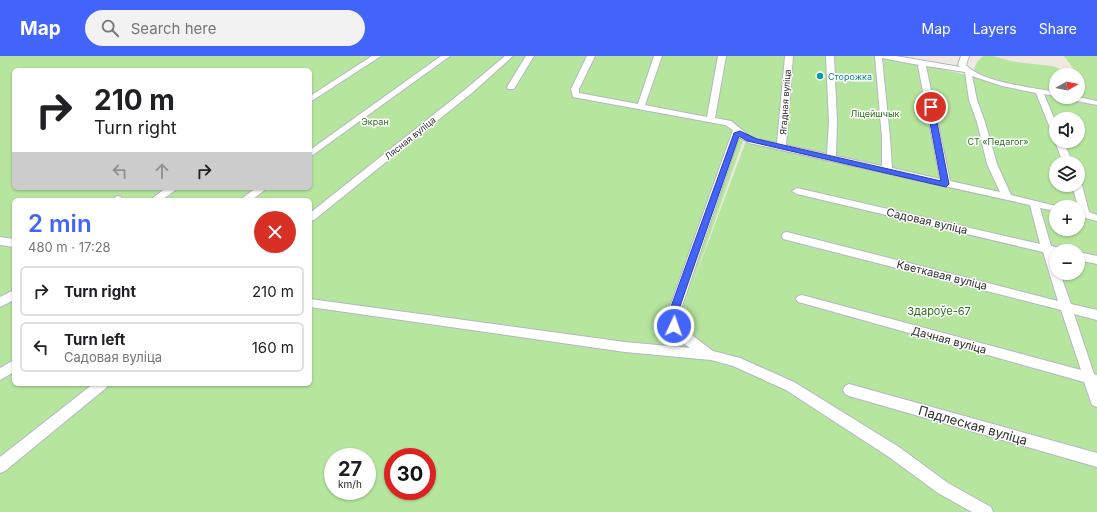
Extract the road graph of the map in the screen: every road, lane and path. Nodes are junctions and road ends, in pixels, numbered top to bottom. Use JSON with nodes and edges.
{"nodes":[{"id":1,"x":377,"y":56,"type":"edge"},
{"id":2,"x":446,"y":56,"type":"edge"},
{"id":3,"x":509,"y":56,"type":"edge"},
{"id":4,"x":530,"y":56,"type":"edge"},
{"id":5,"x":592,"y":56,"type":"edge"},
{"id":6,"x":658,"y":56,"type":"edge"},
{"id":7,"x":722,"y":56,"type":"edge"},
{"id":8,"x":789,"y":56,"type":"edge"},
{"id":9,"x":830,"y":56,"type":"edge"},
{"id":10,"x":965,"y":56,"type":"edge"},
{"id":11,"x":880,"y":57,"type":"edge"},
{"id":12,"x":922,"y":66,"type":"dead end"},
{"id":13,"x":966,"y":71,"type":"junction"},
{"id":14,"x":511,"y":87,"type":"dead end"},
{"id":15,"x":1039,"y":91,"type":"junction"},
{"id":16,"x":1049,"y":93,"type":"edge"},
{"id":17,"x":312,"y":99,"type":"edge"},
{"id":18,"x":1085,"y":100,"type":"edge"},
{"id":19,"x":1097,"y":103,"type":"edge"},
{"id":20,"x":641,"y":106,"type":"junction"},
{"id":21,"x":1049,"y":116,"type":"edge"},
{"id":22,"x":711,"y":120,"type":"junction"},
{"id":23,"x":736,"y":134,"type":"junction"},
{"id":24,"x":781,"y":147,"type":"junction"},
{"id":25,"x":312,"y":153,"type":"edge"},
{"id":26,"x":831,"y":159,"type":"junction"},
{"id":27,"x":887,"y":171,"type":"junction"},
{"id":28,"x":946,"y":184,"type":"junction"},
{"id":29,"x":170,"y":190,"type":"edge"},
{"id":30,"x":259,"y":190,"type":"edge"},
{"id":31,"x":797,"y":191,"type":"dead end"},
{"id":32,"x":1007,"y":197,"type":"junction"},
{"id":33,"x":158,"y":198,"type":"edge"},
{"id":34,"x":248,"y":198,"type":"edge"},
{"id":35,"x":1034,"y":203,"type":"junction"},
{"id":36,"x":1049,"y":206,"type":"edge"},
{"id":37,"x":1085,"y":215,"type":"edge"},
{"id":38,"x":312,"y":216,"type":"edge"},
{"id":39,"x":1097,"y":218,"type":"edge"},
{"id":40,"x":786,"y":236,"type":"dead end"},
{"id":41,"x":0,"y":241,"type":"edge"},
{"id":42,"x":12,"y":243,"type":"edge"},
{"id":43,"x":1049,"y":244,"type":"edge"},
{"id":44,"x":1049,"y":250,"type":"edge"},
{"id":45,"x":1085,"y":257,"type":"edge"},
{"id":46,"x":1097,"y":260,"type":"edge"},
{"id":47,"x":1059,"y":280,"type":"edge"},
{"id":48,"x":12,"y":295,"type":"edge"},
{"id":49,"x":802,"y":299,"type":"dead end"},
{"id":50,"x":0,"y":303,"type":"edge"},
{"id":51,"x":312,"y":303,"type":"edge"},
{"id":52,"x":1067,"y":308,"type":"junction"},
{"id":53,"x":1097,"y":315,"type":"edge"},
{"id":54,"x":711,"y":355,"type":"junction"},
{"id":55,"x":12,"y":366,"type":"edge"},
{"id":56,"x":0,"y":375,"type":"edge"},
{"id":57,"x":1093,"y":379,"type":"edge"},
{"id":58,"x":100,"y":386,"type":"edge"},
{"id":59,"x":849,"y":390,"type":"dead end"},
{"id":60,"x":1097,"y":401,"type":"edge"},
{"id":61,"x":1097,"y":460,"type":"edge"},
{"id":62,"x":0,"y":466,"type":"edge"},
{"id":63,"x":986,"y":512,"type":"edge"}],
"edges":[{"from":1,"to":17,"type":"street"},
{"from":2,"to":25,"type":"street"},
{"from":3,"to":38,"type":"street","name":"Лясная вуліца"},
{"from":4,"to":14,"type":"street"},
{"from":5,"to":20,"type":"street"},
{"from":6,"to":20,"type":"street"},
{"from":7,"to":22,"type":"street"},
{"from":8,"to":24,"type":"street","name":"Ягадная вуліца"},
{"from":9,"to":26,"type":"street"},
{"from":10,"to":13,"type":"street"},
{"from":11,"to":13,"type":"street"},
{"from":11,"to":27,"type":"street"},
{"from":12,"to":28,"type":"street"},
{"from":13,"to":15,"type":"street"},
{"from":13,"to":32,"type":"street"},
{"from":15,"to":16,"type":"street"},
{"from":15,"to":21,"type":"street"},
{"from":18,"to":19,"type":"street"},
{"from":20,"to":22,"type":"street"},
{"from":22,"to":23,"type":"street"},
{"from":23,"to":24,"type":"street"},
{"from":23,"to":54,"type":"street"},
{"from":24,"to":26,"type":"street"},
{"from":26,"to":27,"type":"street"},
{"from":27,"to":28,"type":"street"},
{"from":28,"to":32,"type":"street"},
{"from":29,"to":33,"type":"street"},
{"from":30,"to":34,"type":"street"},
{"from":31,"to":44,"type":"street","name":"Садовая вуліца"},
{"from":32,"to":35,"type":"street"},
{"from":35,"to":36,"type":"street"},
{"from":35,"to":43,"type":"street"},
{"from":37,"to":39,"type":"street"},
{"from":40,"to":52,"type":"street","name":"Кветкавая вуліца"},
{"from":41,"to":42,"type":"street"},
{"from":45,"to":46,"type":"street"},
{"from":47,"to":52,"type":"street"},
{"from":48,"to":50,"type":"street"},
{"from":49,"to":57,"type":"street","name":"Дачная вуліца"},
{"from":51,"to":54,"type":"street"},
{"from":52,"to":53,"type":"street","name":"Кветкавая вуліца"},
{"from":52,"to":57,"type":"street"},
{"from":54,"to":63,"type":"street"},
{"from":55,"to":56,"type":"street"},
{"from":57,"to":60,"type":"street"},
{"from":58,"to":62,"type":"street"},
{"from":59,"to":61,"type":"street","name":"Падлеская вуліца"}]}
